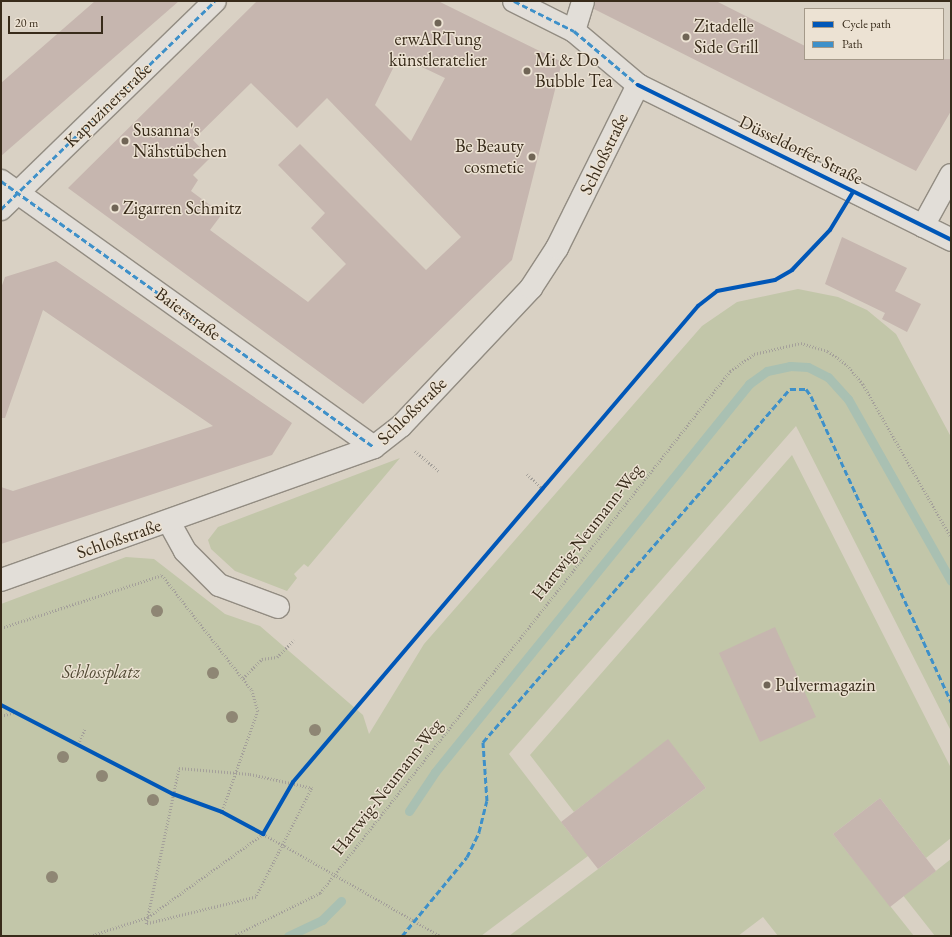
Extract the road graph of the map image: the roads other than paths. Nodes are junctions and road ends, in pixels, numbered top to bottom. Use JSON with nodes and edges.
{"nodes":[{"id":1,"x":214,"y":1,"type":"edge"},
{"id":2,"x":514,"y":1,"type":"edge"},
{"id":3,"x":584,"y":1,"type":"edge"},
{"id":4,"x":574,"y":31,"type":"junction"},
{"id":5,"x":638,"y":85,"type":"junction"},
{"id":6,"x":951,"y":175,"type":"edge"},
{"id":7,"x":1,"y":181,"type":"edge"},
{"id":8,"x":19,"y":193,"type":"junction"},
{"id":9,"x":1,"y":209,"type":"edge"},
{"id":10,"x":923,"y":226,"type":"junction"},
{"id":11,"x":951,"y":240,"type":"edge"},
{"id":12,"x":374,"y":448,"type":"junction"},
{"id":13,"x":169,"y":522,"type":"junction"},
{"id":14,"x":1,"y":580,"type":"edge"},
{"id":15,"x":278,"y":607,"type":"dead end"}],
"edges":[{"from":1,"to":8,"type":"street","name":"Kapuzinerstraße"},
{"from":2,"to":4,"type":"street","name":"Düsseldorfer Straße"},
{"from":3,"to":4,"type":"street"},
{"from":4,"to":5,"type":"street","name":"Düsseldorfer Straße"},
{"from":5,"to":10,"type":"street","name":"Düsseldorfer Straße"},
{"from":5,"to":12,"type":"street","name":"Schloßstraße"},
{"from":6,"to":10,"type":"street"},
{"from":7,"to":8,"type":"street","name":"Baierstraße"},
{"from":8,"to":9,"type":"street","name":"Kapuzinerstraße"},
{"from":8,"to":12,"type":"street","name":"Baierstraße"},
{"from":10,"to":11,"type":"street","name":"Düsseldorfer Straße"},
{"from":12,"to":13,"type":"street","name":"Schloßstraße"},
{"from":13,"to":14,"type":"street","name":"Schloßstraße"},
{"from":13,"to":15,"type":"street"}]}
